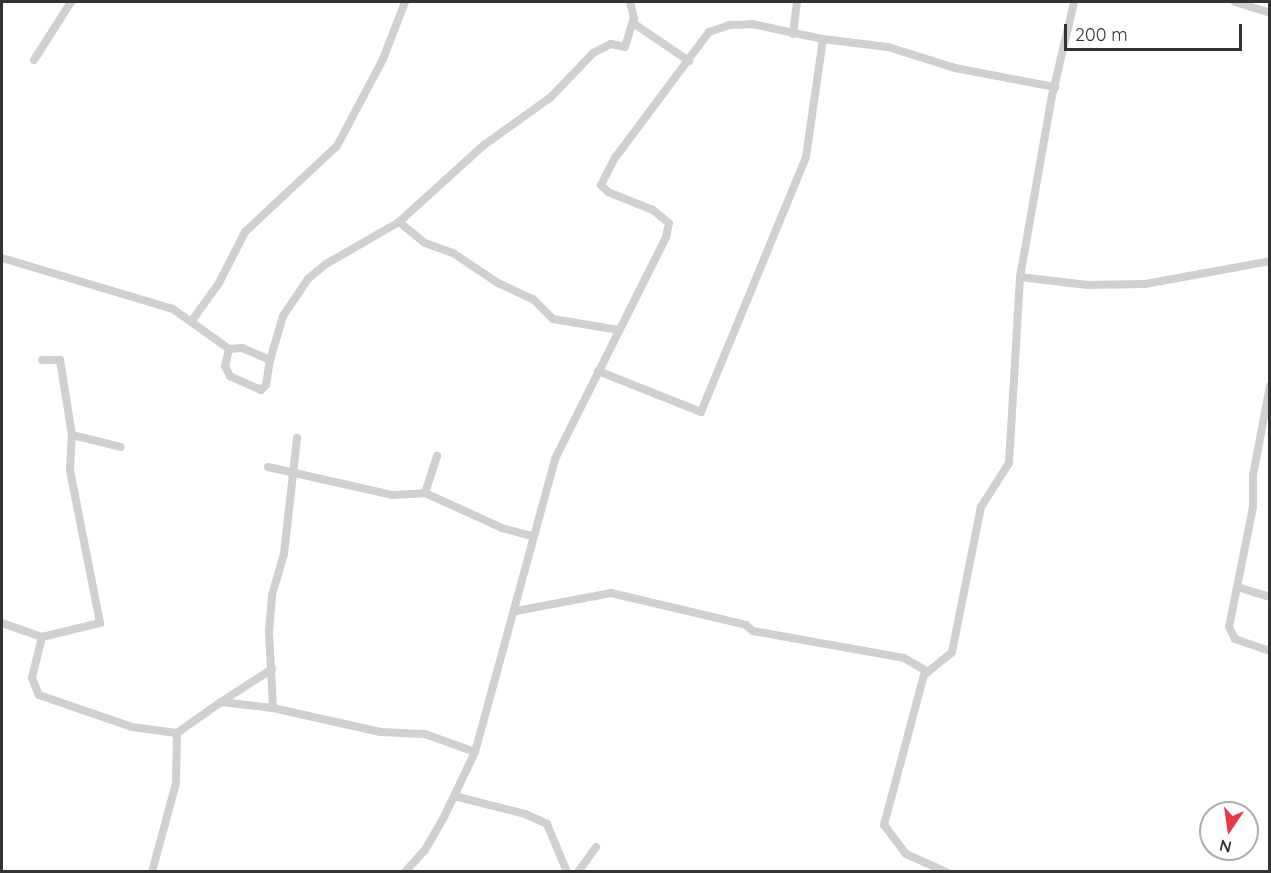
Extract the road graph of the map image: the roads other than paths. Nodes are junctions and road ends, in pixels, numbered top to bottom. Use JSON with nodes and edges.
{"nodes":[{"id":1,"x":71,"y":2,"type":"edge"},
{"id":2,"x":405,"y":2,"type":"edge"},
{"id":3,"x":630,"y":2,"type":"edge"},
{"id":4,"x":797,"y":2,"type":"edge"},
{"id":5,"x":1074,"y":2,"type":"edge"},
{"id":6,"x":1235,"y":2,"type":"edge"},
{"id":7,"x":1269,"y":14,"type":"edge"},
{"id":8,"x":633,"y":23,"type":"junction"},
{"id":9,"x":793,"y":34,"type":"junction"},
{"id":10,"x":823,"y":39,"type":"junction"},
{"id":11,"x":33,"y":60,"type":"dead end"},
{"id":12,"x":689,"y":61,"type":"junction"},
{"id":13,"x":1055,"y":87,"type":"junction"},
{"id":14,"x":399,"y":222,"type":"junction"},
{"id":15,"x":2,"y":258,"type":"edge"},
{"id":16,"x":1269,"y":261,"type":"edge"},
{"id":17,"x":1020,"y":278,"type":"junction"},
{"id":18,"x":191,"y":322,"type":"junction"},
{"id":19,"x":618,"y":330,"type":"junction"},
{"id":20,"x":229,"y":349,"type":"junction"},
{"id":21,"x":42,"y":360,"type":"dead end"},
{"id":22,"x":270,"y":360,"type":"junction"},
{"id":23,"x":598,"y":371,"type":"junction"},
{"id":24,"x":1269,"y":386,"type":"edge"},
{"id":25,"x":72,"y":435,"type":"junction"},
{"id":26,"x":297,"y":438,"type":"dead end"},
{"id":27,"x":121,"y":447,"type":"dead end"},
{"id":28,"x":437,"y":456,"type":"dead end"},
{"id":29,"x":268,"y":467,"type":"dead end"},
{"id":30,"x":294,"y":471,"type":"junction"},
{"id":31,"x":425,"y":493,"type":"junction"},
{"id":32,"x":532,"y":536,"type":"junction"},
{"id":33,"x":1237,"y":587,"type":"junction"},
{"id":34,"x":1269,"y":597,"type":"edge"},
{"id":35,"x":516,"y":610,"type":"junction"},
{"id":36,"x":2,"y":623,"type":"edge"},
{"id":37,"x":42,"y":637,"type":"junction"},
{"id":38,"x":1269,"y":651,"type":"edge"},
{"id":39,"x":272,"y":669,"type":"junction"},
{"id":40,"x":928,"y":672,"type":"junction"},
{"id":41,"x":220,"y":702,"type":"junction"},
{"id":42,"x":273,"y":708,"type":"junction"},
{"id":43,"x":177,"y":733,"type":"junction"},
{"id":44,"x":475,"y":752,"type":"junction"},
{"id":45,"x":454,"y":796,"type":"junction"},
{"id":46,"x":596,"y":847,"type":"dead end"},
{"id":47,"x":152,"y":872,"type":"edge"},
{"id":48,"x":405,"y":872,"type":"edge"},
{"id":49,"x":567,"y":872,"type":"edge"},
{"id":50,"x":578,"y":872,"type":"edge"},
{"id":51,"x":946,"y":872,"type":"edge"}],
"edges":[{"from":1,"to":11,"type":"street"},
{"from":2,"to":18,"type":"street"},
{"from":3,"to":8,"type":"street"},
{"from":4,"to":9,"type":"street"},
{"from":5,"to":13,"type":"street"},
{"from":6,"to":7,"type":"street"},
{"from":8,"to":12,"type":"street"},
{"from":8,"to":14,"type":"street"},
{"from":9,"to":10,"type":"street"},
{"from":9,"to":12,"type":"street"},
{"from":10,"to":13,"type":"street"},
{"from":10,"to":23,"type":"street"},
{"from":12,"to":19,"type":"street"},
{"from":13,"to":17,"type":"street"},
{"from":14,"to":19,"type":"street"},
{"from":14,"to":22,"type":"street"},
{"from":15,"to":18,"type":"street"},
{"from":16,"to":17,"type":"street"},
{"from":17,"to":40,"type":"street"},
{"from":18,"to":20,"type":"street"},
{"from":19,"to":23,"type":"street"},
{"from":20,"to":22,"type":"street"},
{"from":20,"to":22,"type":"street"},
{"from":21,"to":25,"type":"street"},
{"from":23,"to":32,"type":"street"},
{"from":24,"to":33,"type":"street"},
{"from":25,"to":27,"type":"street"},
{"from":25,"to":37,"type":"street"},
{"from":26,"to":30,"type":"street"},
{"from":28,"to":31,"type":"street"},
{"from":29,"to":30,"type":"street"},
{"from":30,"to":31,"type":"street"},
{"from":30,"to":39,"type":"street"},
{"from":31,"to":32,"type":"street"},
{"from":32,"to":35,"type":"street"},
{"from":33,"to":34,"type":"street"},
{"from":33,"to":38,"type":"street"},
{"from":35,"to":40,"type":"street"},
{"from":35,"to":44,"type":"street"},
{"from":36,"to":37,"type":"street"},
{"from":37,"to":43,"type":"street"},
{"from":39,"to":41,"type":"street"},
{"from":39,"to":42,"type":"street"},
{"from":40,"to":51,"type":"street"},
{"from":41,"to":42,"type":"street"},
{"from":41,"to":43,"type":"street"},
{"from":42,"to":44,"type":"street"},
{"from":43,"to":47,"type":"street"},
{"from":44,"to":45,"type":"street"},
{"from":45,"to":48,"type":"street"},
{"from":45,"to":49,"type":"street"},
{"from":46,"to":50,"type":"street"}]}
